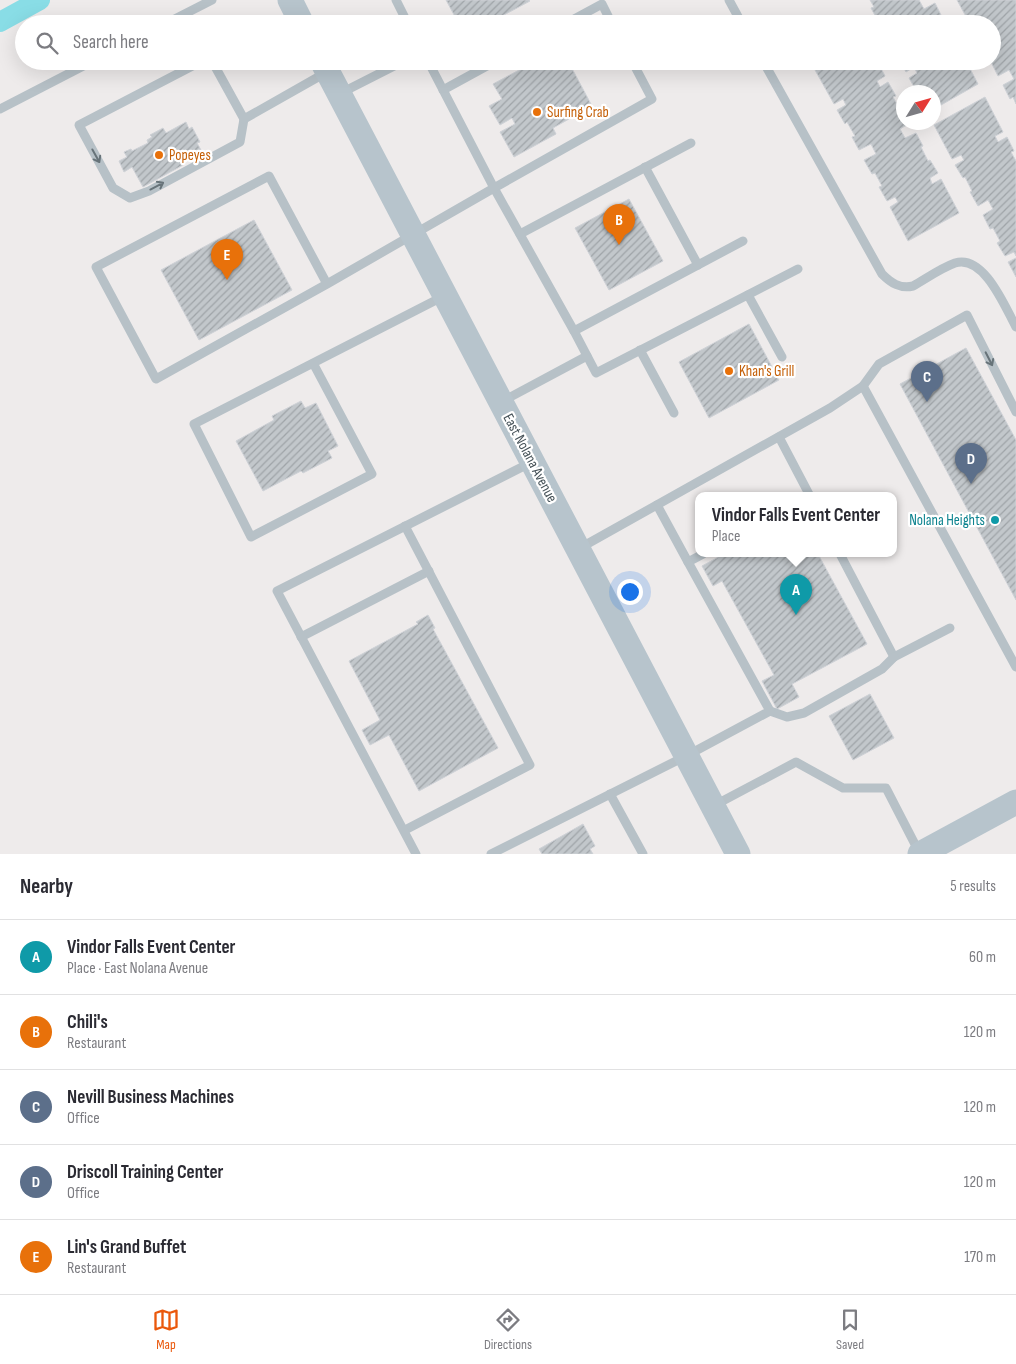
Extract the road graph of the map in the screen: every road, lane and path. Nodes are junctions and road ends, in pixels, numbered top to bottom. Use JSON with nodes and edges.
{"nodes":[{"id":1,"x":212,"y":0,"type":"edge"},
{"id":2,"x":290,"y":0,"type":"edge"},
{"id":3,"x":396,"y":0,"type":"edge"},
{"id":4,"x":729,"y":0,"type":"edge"},
{"id":5,"x":183,"y":15,"type":"edge"},
{"id":6,"x":298,"y":15,"type":"edge"},
{"id":7,"x":404,"y":15,"type":"edge"},
{"id":8,"x":582,"y":15,"type":"edge"},
{"id":9,"x":608,"y":15,"type":"edge"},
{"id":10,"x":737,"y":15,"type":"edge"},
{"id":11,"x":76,"y":70,"type":"edge"},
{"id":12,"x":185,"y":70,"type":"edge"},
{"id":13,"x":217,"y":70,"type":"edge"},
{"id":14,"x":319,"y":70,"type":"edge"},
{"id":15,"x":326,"y":70,"type":"edge"},
{"id":16,"x":386,"y":70,"type":"edge"},
{"id":17,"x":433,"y":70,"type":"edge"},
{"id":18,"x":480,"y":70,"type":"edge"},
{"id":19,"x":637,"y":70,"type":"edge"},
{"id":20,"x":768,"y":70,"type":"edge"},
{"id":21,"x":443,"y":90,"type":"junction"},
{"id":22,"x":339,"y":94,"type":"junction"},
{"id":23,"x":0,"y":109,"type":"edge"},
{"id":24,"x":244,"y":119,"type":"junction"},
{"id":25,"x":691,"y":143,"type":"dead end"},
{"id":26,"x":645,"y":167,"type":"junction"},
{"id":27,"x":494,"y":188,"type":"junction"},
{"id":28,"x":520,"y":234,"type":"junction"},
{"id":29,"x":413,"y":235,"type":"junction"},
{"id":30,"x":743,"y":241,"type":"dead end"},
{"id":31,"x":698,"y":265,"type":"junction"},
{"id":32,"x":798,"y":269,"type":"dead end"},
{"id":33,"x":327,"y":284,"type":"junction"},
{"id":34,"x":748,"y":294,"type":"junction"},
{"id":35,"x":444,"y":295,"type":"junction"},
{"id":36,"x":1016,"y":327,"type":"edge"},
{"id":37,"x":574,"y":332,"type":"junction"},
{"id":38,"x":640,"y":350,"type":"junction"},
{"id":39,"x":587,"y":356,"type":"junction"},
{"id":40,"x":782,"y":357,"type":"dead end"},
{"id":41,"x":313,"y":363,"type":"junction"},
{"id":42,"x":863,"y":386,"type":"junction"},
{"id":43,"x":500,"y":402,"type":"junction"},
{"id":44,"x":1016,"y":412,"type":"edge"},
{"id":45,"x":674,"y":413,"type":"dead end"},
{"id":46,"x":779,"y":437,"type":"junction"},
{"id":47,"x":532,"y":462,"type":"junction"},
{"id":48,"x":805,"y":492,"type":"edge"},
{"id":49,"x":656,"y":506,"type":"junction"},
{"id":50,"x":405,"y":526,"type":"junction"},
{"id":51,"x":578,"y":549,"type":"junction"},
{"id":52,"x":697,"y":557,"type":"edge"},
{"id":53,"x":842,"y":557,"type":"edge"},
{"id":54,"x":688,"y":562,"type":"junction"},
{"id":55,"x":428,"y":571,"type":"junction"},
{"id":56,"x":950,"y":628,"type":"dead end"},
{"id":57,"x":301,"y":637,"type":"junction"},
{"id":58,"x":894,"y":657,"type":"junction"},
{"id":59,"x":1016,"y":667,"type":"edge"},
{"id":60,"x":770,"y":712,"type":"junction"},
{"id":61,"x":686,"y":756,"type":"junction"},
{"id":62,"x":610,"y":794,"type":"junction"},
{"id":63,"x":1016,"y":802,"type":"edge"},
{"id":64,"x":712,"y":806,"type":"junction"},
{"id":65,"x":405,"y":830,"type":"junction"},
{"id":66,"x":495,"y":853,"type":"edge"},
{"id":67,"x":416,"y":854,"type":"edge"},
{"id":68,"x":643,"y":854,"type":"edge"},
{"id":69,"x":738,"y":854,"type":"edge"},
{"id":70,"x":920,"y":854,"type":"edge"}],
"edges":[{"from":1,"to":5,"type":"lane"},
{"from":2,"to":6,"type":"main road"},
{"from":3,"to":7,"type":"lane"},
{"from":4,"to":10,"type":"lane"},
{"from":8,"to":9,"type":"lane"},
{"from":11,"to":23,"type":"lane"},
{"from":12,"to":24,"type":"lane","one_way":true},
{"from":13,"to":24,"type":"lane"},
{"from":14,"to":24,"type":"lane"},
{"from":15,"to":22,"type":"main road","name":"East Nolana Avenue"},
{"from":16,"to":22,"type":"lane"},
{"from":17,"to":21,"type":"lane"},
{"from":18,"to":21,"type":"lane"},
{"from":19,"to":27,"type":"lane"},
{"from":20,"to":36,"type":"lane"},
{"from":21,"to":27,"type":"lane"},
{"from":22,"to":29,"type":"main road","name":"East Nolana Avenue"},
{"from":25,"to":26,"type":"lane"},
{"from":26,"to":28,"type":"lane"},
{"from":26,"to":31,"type":"lane"},
{"from":27,"to":28,"type":"lane"},
{"from":27,"to":29,"type":"lane"},
{"from":28,"to":37,"type":"lane"},
{"from":29,"to":33,"type":"lane"},
{"from":29,"to":35,"type":"main road","name":"East Nolana Avenue"},
{"from":30,"to":31,"type":"lane"},
{"from":31,"to":37,"type":"lane"},
{"from":32,"to":34,"type":"lane"},
{"from":33,"to":33,"type":"lane"},
{"from":34,"to":38,"type":"lane"},
{"from":34,"to":40,"type":"lane"},
{"from":35,"to":41,"type":"lane"},
{"from":35,"to":43,"type":"main road","name":"East Nolana Avenue"},
{"from":37,"to":39,"type":"lane"},
{"from":38,"to":39,"type":"lane"},
{"from":38,"to":45,"type":"lane"},
{"from":39,"to":43,"type":"lane"},
{"from":41,"to":41,"type":"lane"},
{"from":42,"to":44,"type":"lane","one_way":true},
{"from":42,"to":46,"type":"lane"},
{"from":42,"to":59,"type":"lane"},
{"from":43,"to":47,"type":"main road","name":"East Nolana Avenue"},
{"from":46,"to":48,"type":"lane"},
{"from":46,"to":49,"type":"lane"},
{"from":47,"to":50,"type":"lane"},
{"from":47,"to":51,"type":"main road","name":"East Nolana Avenue"},
{"from":49,"to":51,"type":"lane"},
{"from":49,"to":54,"type":"lane"},
{"from":50,"to":55,"type":"lane"},
{"from":50,"to":57,"type":"lane"},
{"from":51,"to":61,"type":"main road","name":"East Nolana Avenue"},
{"from":52,"to":54,"type":"lane"},
{"from":53,"to":58,"type":"lane"},
{"from":54,"to":60,"type":"lane"},
{"from":55,"to":57,"type":"lane"},
{"from":55,"to":65,"type":"lane"},
{"from":56,"to":58,"type":"lane"},
{"from":57,"to":65,"type":"lane"},
{"from":58,"to":60,"type":"lane"},
{"from":60,"to":61,"type":"lane"},
{"from":61,"to":62,"type":"lane"},
{"from":61,"to":64,"type":"main road","name":"East Nolana Avenue"},
{"from":62,"to":66,"type":"lane"},
{"from":62,"to":68,"type":"lane"},
{"from":63,"to":70,"type":"main road"},
{"from":64,"to":69,"type":"main road","name":"East Nolana Avenue"},
{"from":64,"to":70,"type":"lane"},
{"from":65,"to":67,"type":"lane"}]}
